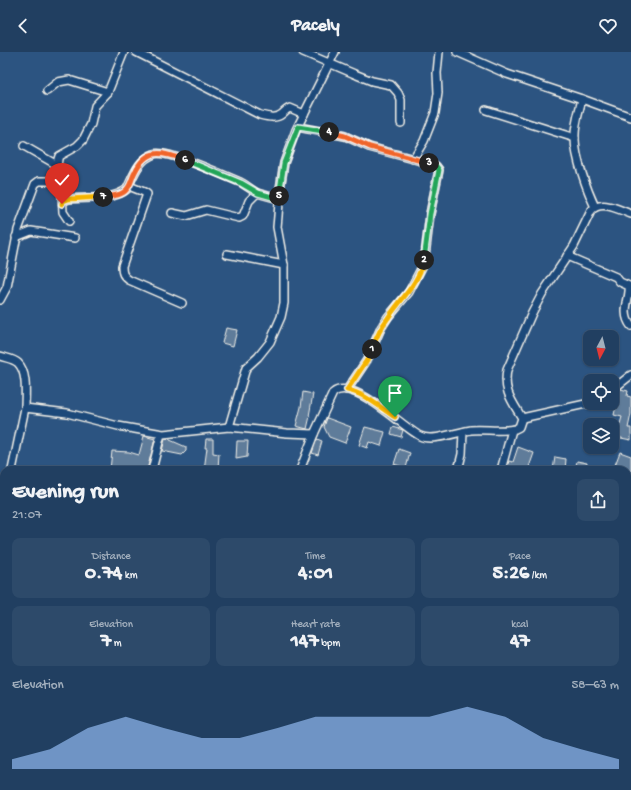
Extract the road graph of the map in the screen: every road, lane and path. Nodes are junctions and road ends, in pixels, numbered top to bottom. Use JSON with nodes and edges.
{"nodes":[{"id":1,"x":124,"y":52,"type":"edge"},
{"id":2,"x":136,"y":52,"type":"edge"},
{"id":3,"x":303,"y":52,"type":"edge"},
{"id":4,"x":335,"y":52,"type":"edge"},
{"id":5,"x":438,"y":52,"type":"edge"},
{"id":6,"x":457,"y":52,"type":"edge"},
{"id":7,"x":329,"y":64,"type":"junction"},
{"id":8,"x":47,"y":91,"type":"dead end"},
{"id":9,"x":108,"y":92,"type":"junction"},
{"id":10,"x":582,"y":99,"type":"junction"},
{"id":11,"x":486,"y":110,"type":"dead end"},
{"id":12,"x":304,"y":114,"type":"junction"},
{"id":13,"x":631,"y":117,"type":"edge"},
{"id":14,"x":401,"y":123,"type":"dead end"},
{"id":15,"x":298,"y":127,"type":"junction"},
{"id":16,"x":574,"y":138,"type":"junction"},
{"id":17,"x":24,"y":146,"type":"dead end"},
{"id":18,"x":413,"y":159,"type":"junction"},
{"id":19,"x":57,"y":165,"type":"junction"},
{"id":20,"x":55,"y":181,"type":"junction"},
{"id":21,"x":129,"y":186,"type":"junction"},
{"id":22,"x":258,"y":193,"type":"junction"},
{"id":23,"x":279,"y":199,"type":"junction"},
{"id":24,"x":63,"y":201,"type":"junction"},
{"id":25,"x":595,"y":207,"type":"junction"},
{"id":26,"x":172,"y":213,"type":"dead end"},
{"id":27,"x":631,"y":214,"type":"edge"},
{"id":28,"x":69,"y":221,"type":"dead end"},
{"id":29,"x":16,"y":237,"type":"junction"},
{"id":30,"x":74,"y":238,"type":"dead end"},
{"id":31,"x":226,"y":254,"type":"dead end"},
{"id":32,"x":568,"y":256,"type":"junction"},
{"id":33,"x":284,"y":265,"type":"junction"},
{"id":34,"x":0,"y":300,"type":"edge"},
{"id":35,"x":182,"y":303,"type":"dead end"},
{"id":36,"x":631,"y":326,"type":"edge"},
{"id":37,"x":0,"y":356,"type":"edge"},
{"id":38,"x":631,"y":374,"type":"edge"},
{"id":39,"x":619,"y":384,"type":"edge"},
{"id":40,"x":347,"y":390,"type":"junction"},
{"id":41,"x":583,"y":405,"type":"edge"},
{"id":42,"x":25,"y":408,"type":"junction"},
{"id":43,"x":522,"y":418,"type":"junction"},
{"id":44,"x":229,"y":427,"type":"junction"},
{"id":45,"x":512,"y":430,"type":"junction"},
{"id":46,"x":462,"y":432,"type":"junction"},
{"id":47,"x":161,"y":434,"type":"junction"},
{"id":48,"x":314,"y":434,"type":"junction"},
{"id":49,"x":13,"y":466,"type":"edge"},
{"id":50,"x":153,"y":466,"type":"edge"},
{"id":51,"x":301,"y":466,"type":"edge"},
{"id":52,"x":459,"y":466,"type":"edge"},
{"id":53,"x":502,"y":466,"type":"edge"}],
"edges":[{"from":1,"to":9,"type":"street"},
{"from":2,"to":12,"type":"street"},
{"from":3,"to":7,"type":"street"},
{"from":4,"to":7,"type":"street"},
{"from":5,"to":18,"type":"street"},
{"from":6,"to":10,"type":"street"},
{"from":7,"to":12,"type":"street"},
{"from":7,"to":14,"type":"street"},
{"from":8,"to":9,"type":"street"},
{"from":9,"to":19,"type":"street"},
{"from":10,"to":13,"type":"street"},
{"from":10,"to":16,"type":"street"},
{"from":11,"to":16,"type":"street"},
{"from":12,"to":15,"type":"street"},
{"from":15,"to":18,"type":"street"},
{"from":15,"to":23,"type":"street"},
{"from":16,"to":25,"type":"street"},
{"from":17,"to":19,"type":"street"},
{"from":18,"to":40,"type":"street"},
{"from":19,"to":20,"type":"street"},
{"from":20,"to":24,"type":"street"},
{"from":20,"to":29,"type":"street"},
{"from":21,"to":22,"type":"street"},
{"from":21,"to":24,"type":"street"},
{"from":21,"to":35,"type":"street"},
{"from":22,"to":23,"type":"street"},
{"from":22,"to":26,"type":"street"},
{"from":23,"to":33,"type":"street"},
{"from":24,"to":28,"type":"street"},
{"from":25,"to":27,"type":"street"},
{"from":25,"to":32,"type":"street"},
{"from":29,"to":30,"type":"street"},
{"from":29,"to":34,"type":"street"},
{"from":31,"to":33,"type":"street"},
{"from":32,"to":36,"type":"street"},
{"from":32,"to":43,"type":"street"},
{"from":33,"to":44,"type":"street"},
{"from":37,"to":42,"type":"street"},
{"from":38,"to":39,"type":"street"},
{"from":40,"to":46,"type":"street"},
{"from":40,"to":48,"type":"street"},
{"from":41,"to":43,"type":"street"},
{"from":42,"to":47,"type":"street"},
{"from":42,"to":49,"type":"street"},
{"from":43,"to":45,"type":"street"},
{"from":44,"to":47,"type":"street"},
{"from":44,"to":48,"type":"street"},
{"from":45,"to":46,"type":"street"},
{"from":45,"to":53,"type":"street"},
{"from":46,"to":52,"type":"street"},
{"from":47,"to":50,"type":"street"},
{"from":48,"to":51,"type":"street"}]}
